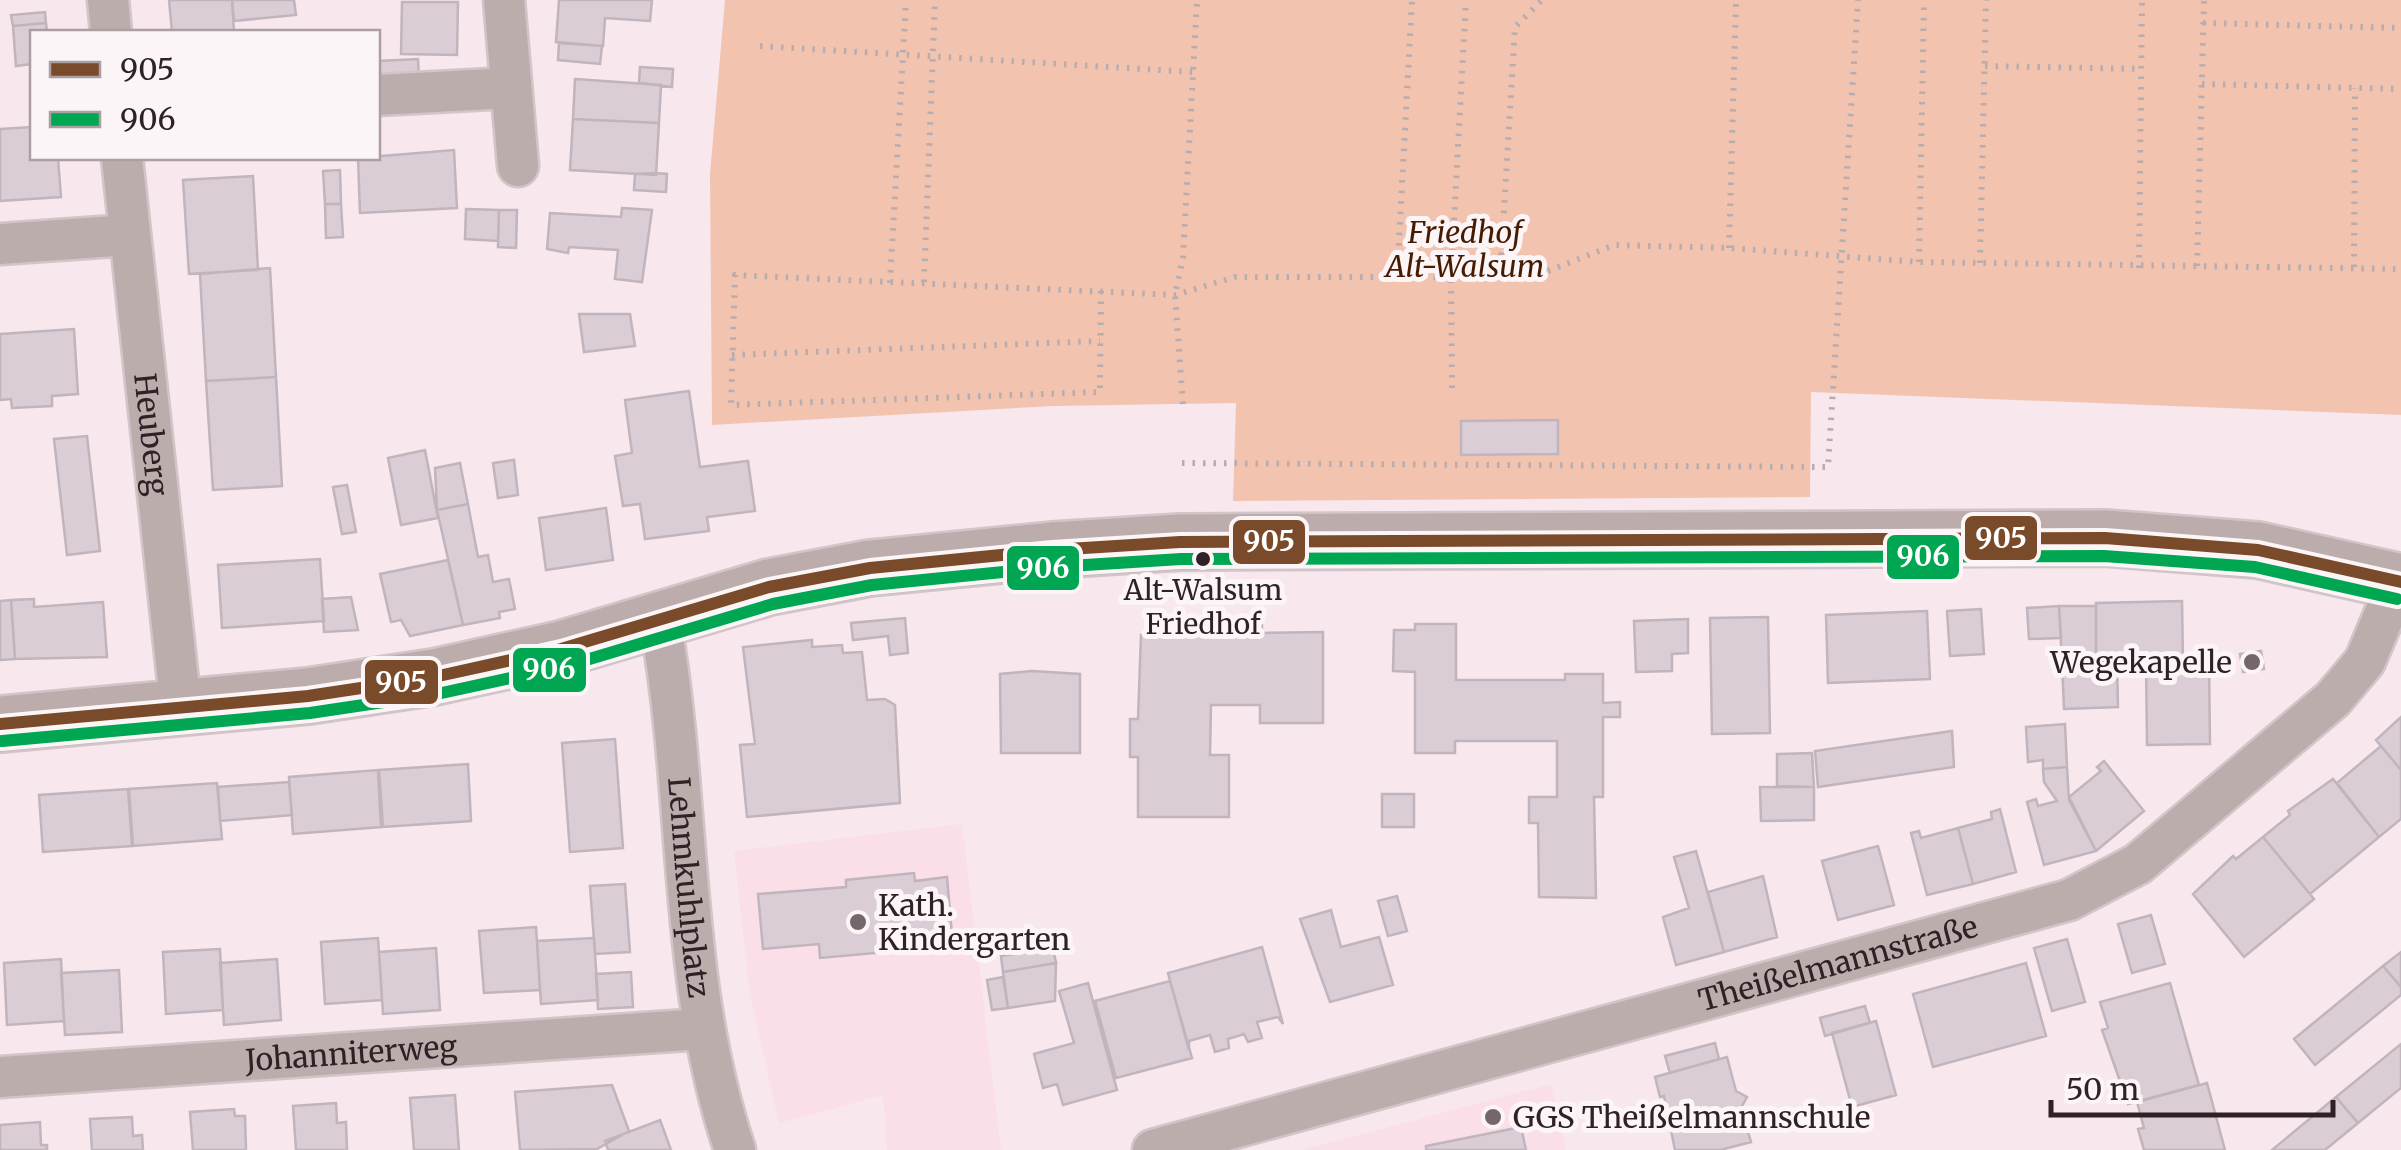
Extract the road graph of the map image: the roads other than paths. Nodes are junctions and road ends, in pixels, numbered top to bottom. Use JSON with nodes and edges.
{"nodes":[{"id":1,"x":108,"y":0,"type":"edge"},
{"id":2,"x":504,"y":0,"type":"edge"},
{"id":3,"x":111,"y":30,"type":"edge"},
{"id":4,"x":511,"y":88,"type":"junction"},
{"id":5,"x":380,"y":95,"type":"edge"},
{"id":6,"x":122,"y":160,"type":"edge"},
{"id":7,"x":518,"y":166,"type":"dead end"},
{"id":8,"x":129,"y":235,"type":"junction"},
{"id":9,"x":0,"y":244,"type":"edge"},
{"id":10,"x":2399,"y":582,"type":"edge"},
{"id":11,"x":660,"y":621,"type":"junction"},
{"id":12,"x":181,"y":709,"type":"junction"},
{"id":13,"x":0,"y":724,"type":"edge"},
{"id":14,"x":702,"y":1029,"type":"junction"},
{"id":15,"x":0,"y":1077,"type":"edge"},
{"id":16,"x":735,"y":1150,"type":"edge"},
{"id":17,"x":1153,"y":1150,"type":"edge"}],
"edges":[{"from":1,"to":3,"type":"street"},
{"from":2,"to":4,"type":"street"},
{"from":4,"to":5,"type":"street"},
{"from":4,"to":7,"type":"street"},
{"from":6,"to":8,"type":"street","name":"Heuberg"},
{"from":8,"to":9,"type":"street"},
{"from":8,"to":12,"type":"street","name":"Heuberg"},
{"from":10,"to":11,"type":"street"},
{"from":10,"to":17,"type":"street","name":"Theißelmannstraße"},
{"from":11,"to":12,"type":"street"},
{"from":11,"to":14,"type":"street","name":"Lehmkuhlplatz"},
{"from":12,"to":13,"type":"street"},
{"from":14,"to":15,"type":"street","name":"Johanniterweg"},
{"from":14,"to":16,"type":"street","name":"Lehmkuhlplatz"}]}
